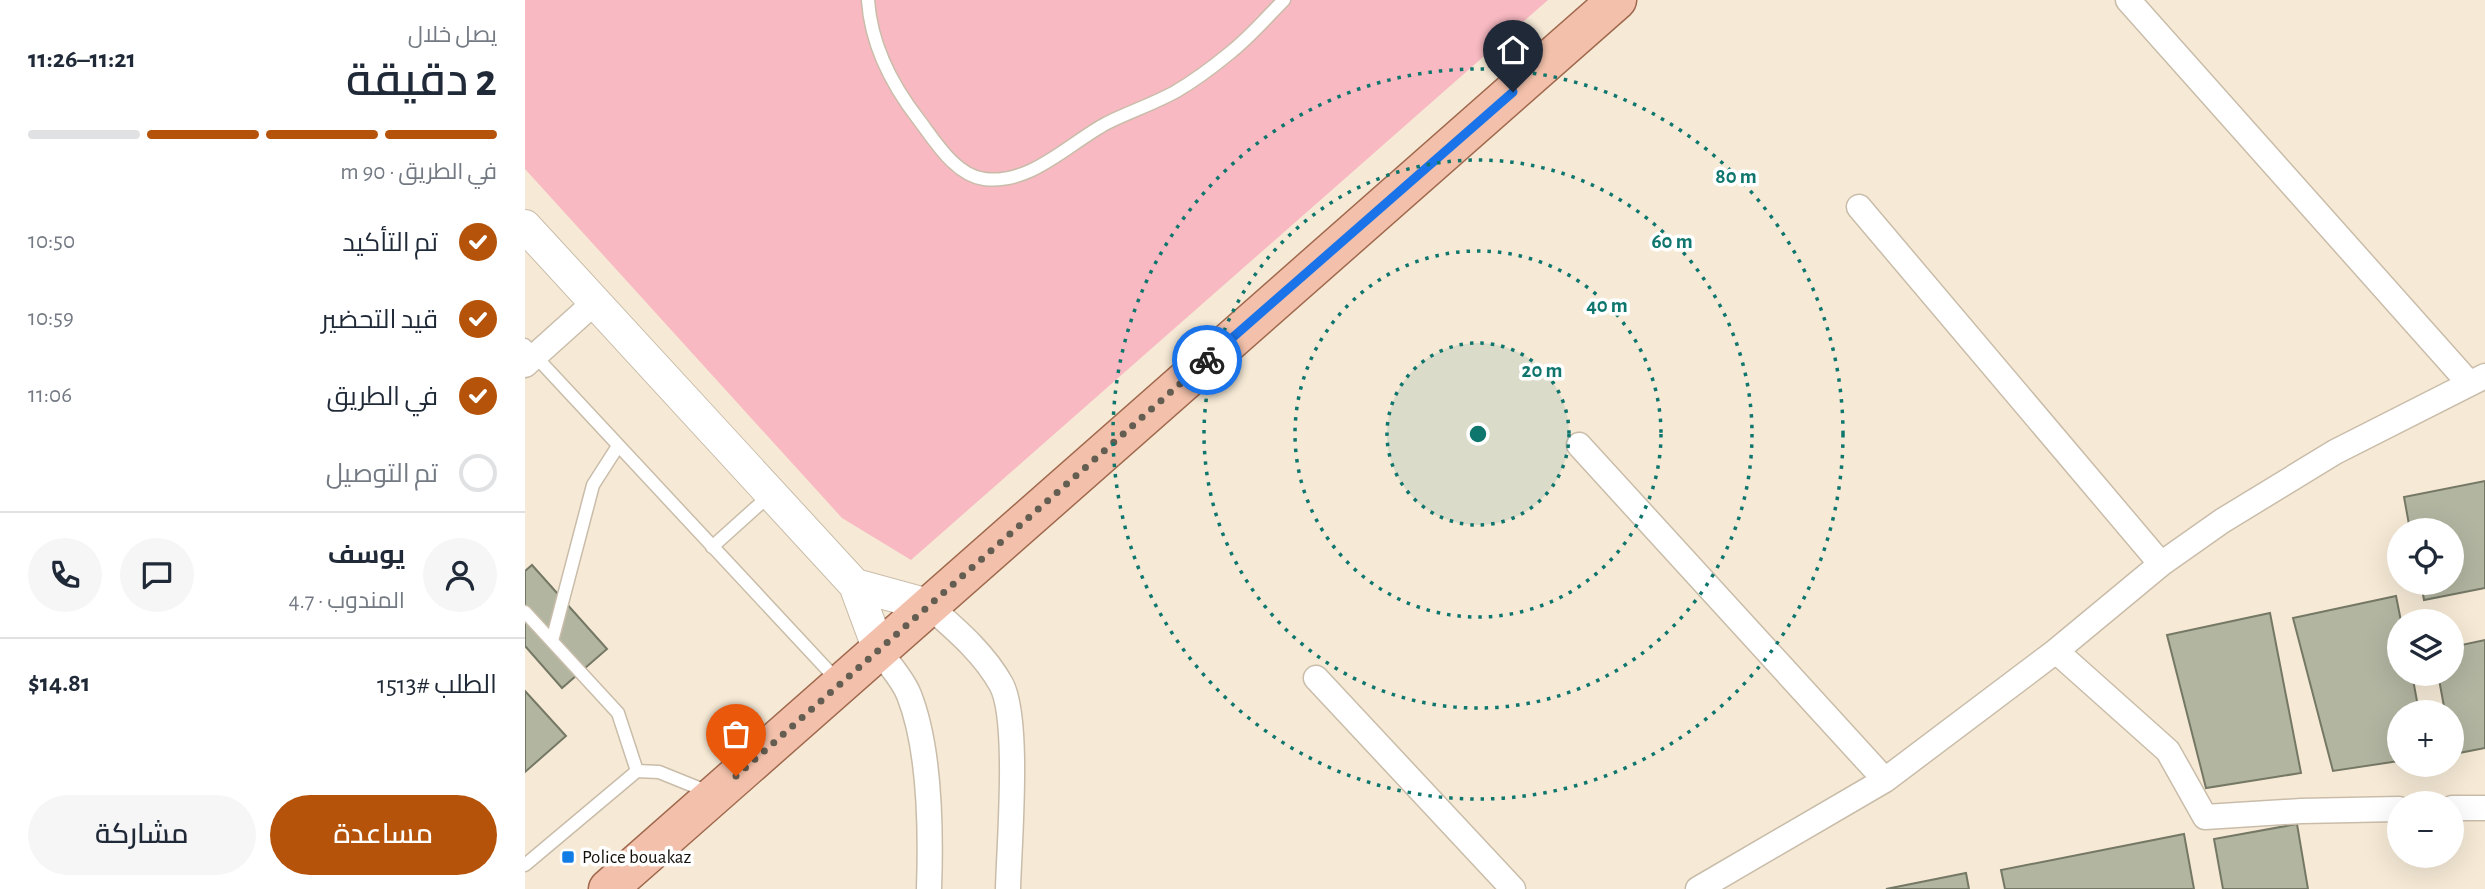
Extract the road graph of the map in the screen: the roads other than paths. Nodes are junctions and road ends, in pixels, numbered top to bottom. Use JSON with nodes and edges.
{"nodes":[{"id":1,"x":868,"y":0,"type":"edge"},
{"id":2,"x":1284,"y":0,"type":"edge"},
{"id":3,"x":1617,"y":0,"type":"edge"},
{"id":4,"x":2128,"y":0,"type":"edge"},
{"id":5,"x":1859,"y":207,"type":"dead end"},
{"id":6,"x":525,"y":226,"type":"edge"},
{"id":7,"x":595,"y":302,"type":"junction"},
{"id":8,"x":528,"y":356,"type":"edge"},
{"id":9,"x":2477,"y":380,"type":"edge"},
{"id":10,"x":1579,"y":445,"type":"dead end"},
{"id":11,"x":618,"y":446,"type":"junction"},
{"id":12,"x":772,"y":494,"type":"junction"},
{"id":13,"x":712,"y":547,"type":"junction"},
{"id":14,"x":2161,"y":565,"type":"junction"},
{"id":15,"x":855,"y":585,"type":"junction"},
{"id":16,"x":927,"y":605,"type":"junction"},
{"id":17,"x":525,"y":611,"type":"edge"},
{"id":18,"x":552,"y":641,"type":"junction"},
{"id":19,"x":879,"y":650,"type":"junction"},
{"id":20,"x":2056,"y":652,"type":"junction"},
{"id":21,"x":1316,"y":678,"type":"dead end"},
{"id":22,"x":840,"y":683,"type":"junction"},
{"id":23,"x":637,"y":771,"type":"junction"},
{"id":24,"x":1885,"y":780,"type":"junction"},
{"id":25,"x":715,"y":794,"type":"junction"},
{"id":26,"x":2464,"y":808,"type":"edge"},
{"id":27,"x":2485,"y":808,"type":"edge"},
{"id":28,"x":2387,"y":809,"type":"edge"},
{"id":29,"x":525,"y":865,"type":"edge"},
{"id":30,"x":608,"y":889,"type":"edge"},
{"id":31,"x":929,"y":889,"type":"edge"},
{"id":32,"x":1008,"y":889,"type":"edge"},
{"id":33,"x":1513,"y":889,"type":"edge"},
{"id":34,"x":1697,"y":889,"type":"edge"}],
"edges":[{"from":1,"to":2,"type":"lane"},
{"from":3,"to":16,"type":"main road"},
{"from":4,"to":9,"type":"street"},
{"from":5,"to":14,"type":"street"},
{"from":6,"to":7,"type":"street"},
{"from":7,"to":8,"type":"street"},
{"from":7,"to":12,"type":"street"},
{"from":8,"to":11,"type":"lane"},
{"from":9,"to":14,"type":"street"},
{"from":10,"to":24,"type":"street"},
{"from":11,"to":13,"type":"lane"},
{"from":11,"to":18,"type":"lane"},
{"from":12,"to":13,"type":"lane"},
{"from":12,"to":15,"type":"street"},
{"from":13,"to":22,"type":"lane"},
{"from":14,"to":20,"type":"street"},
{"from":15,"to":16,"type":"street"},
{"from":15,"to":19,"type":"street"},
{"from":16,"to":19,"type":"main road"},
{"from":16,"to":32,"type":"street"},
{"from":17,"to":18,"type":"lane"},
{"from":18,"to":23,"type":"lane"},
{"from":19,"to":22,"type":"main road"},
{"from":19,"to":31,"type":"street"},
{"from":20,"to":24,"type":"street"},
{"from":20,"to":28,"type":"street"},
{"from":21,"to":33,"type":"street"},
{"from":22,"to":25,"type":"main road"},
{"from":23,"to":25,"type":"lane"},
{"from":23,"to":29,"type":"lane"},
{"from":24,"to":34,"type":"street"},
{"from":25,"to":30,"type":"main road"},
{"from":26,"to":27,"type":"street"}]}
